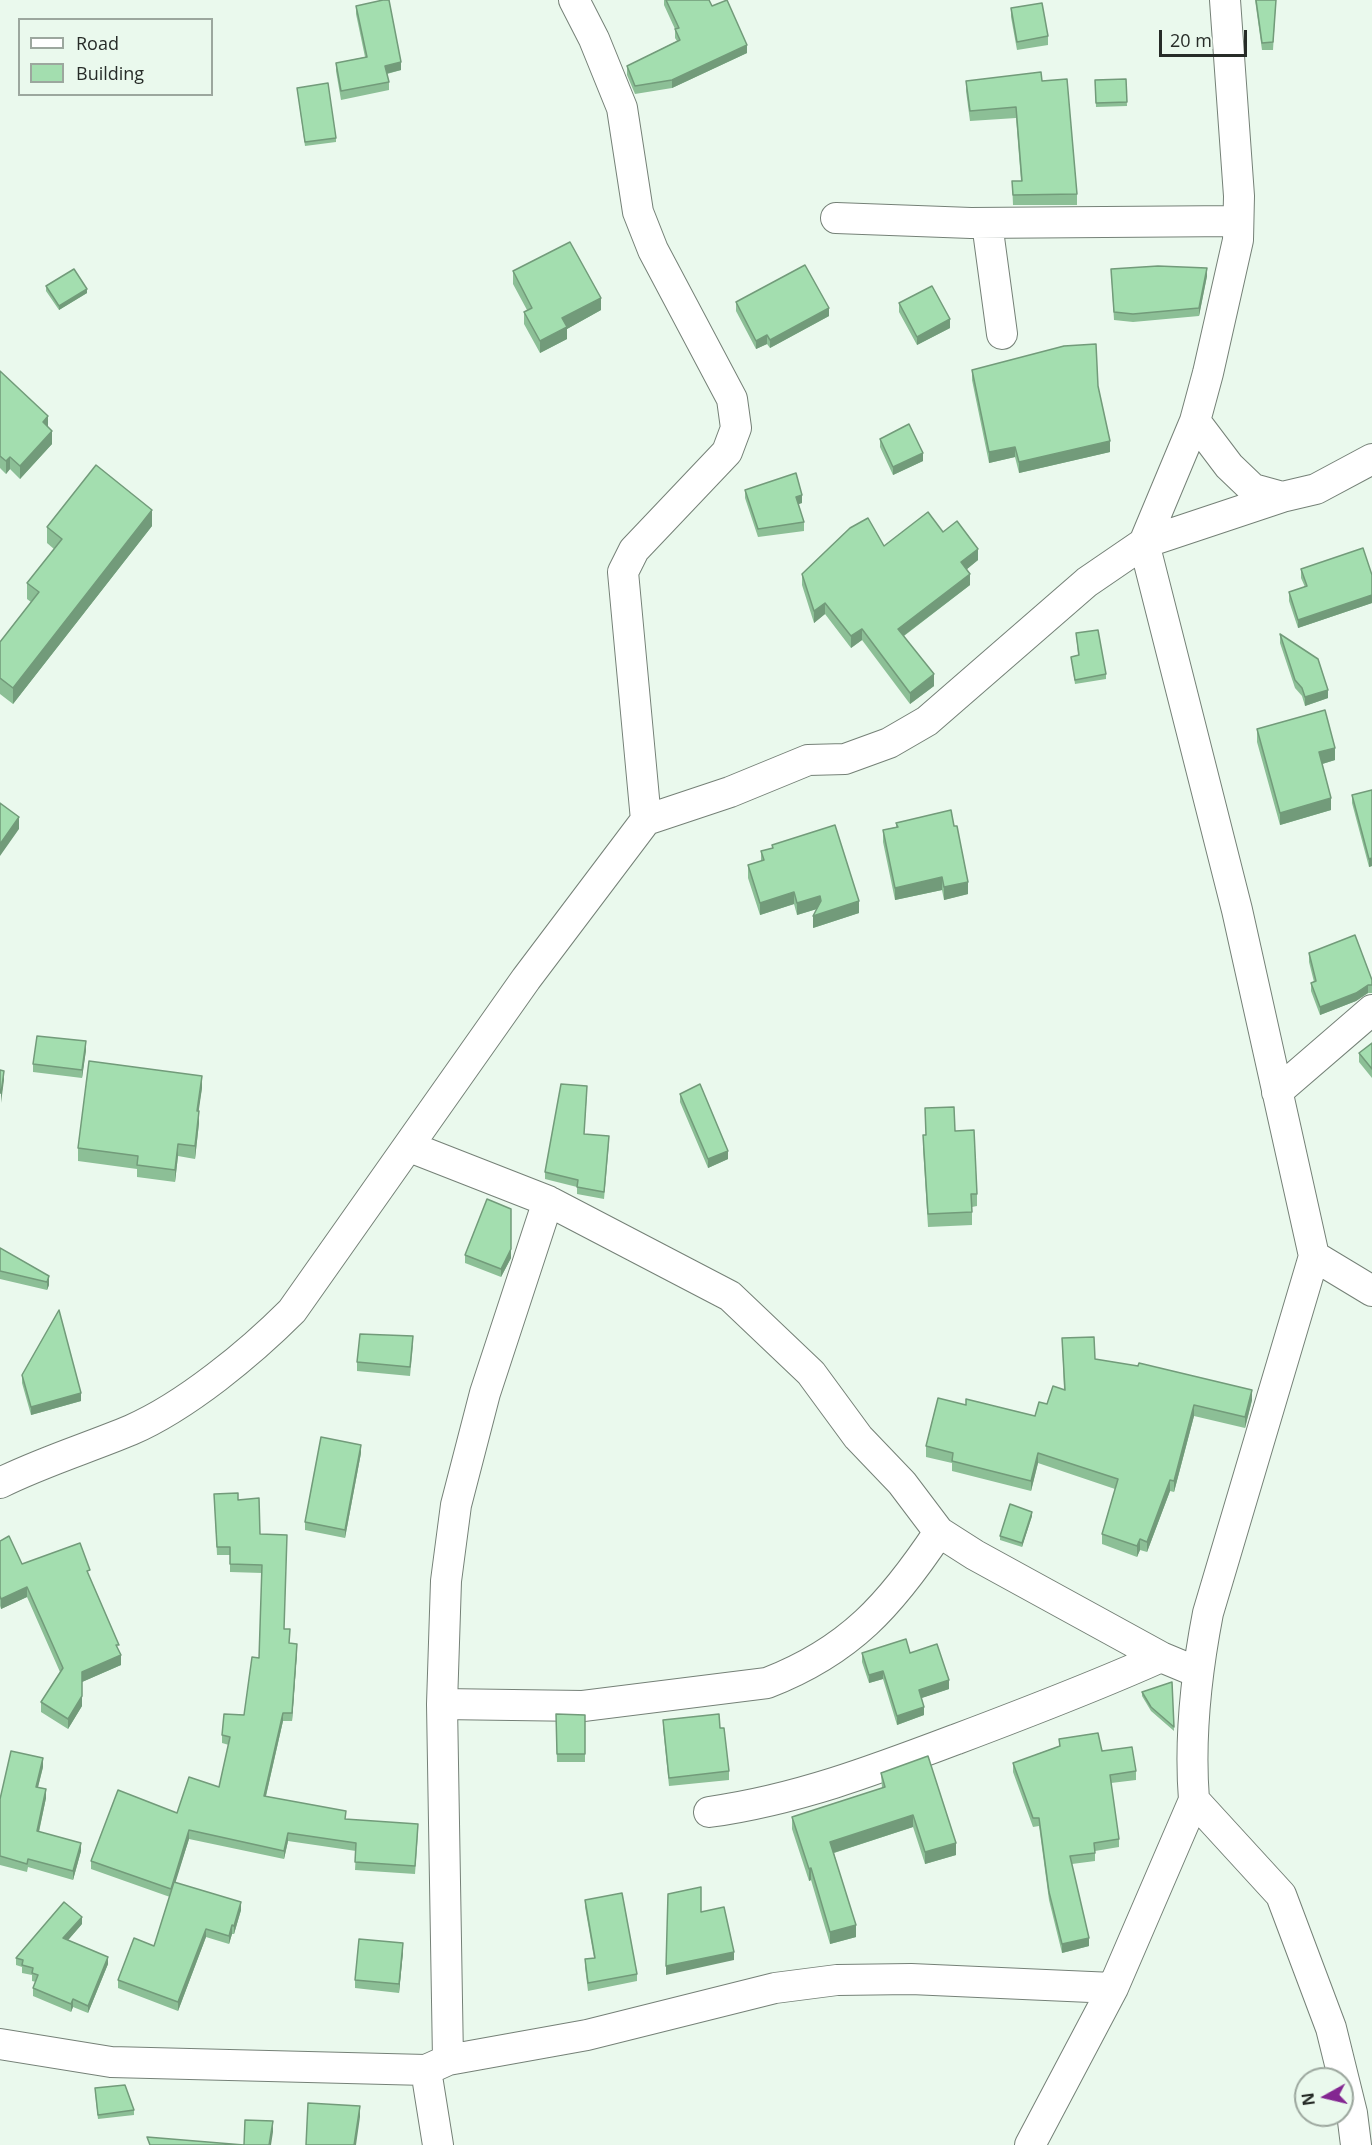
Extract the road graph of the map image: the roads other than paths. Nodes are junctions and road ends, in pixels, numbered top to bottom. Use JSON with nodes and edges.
{"nodes":[{"id":1,"x":574,"y":0,"type":"edge"},
{"id":2,"x":1225,"y":0,"type":"edge"},
{"id":3,"x":836,"y":218,"type":"dead end"},
{"id":4,"x":1238,"y":221,"type":"junction"},
{"id":5,"x":987,"y":223,"type":"junction"},
{"id":6,"x":1002,"y":333,"type":"dead end"},
{"id":7,"x":1195,"y":421,"type":"junction"},
{"id":8,"x":1372,"y":459,"type":"edge"},
{"id":9,"x":1282,"y":497,"type":"junction"},
{"id":10,"x":1143,"y":543,"type":"junction"},
{"id":11,"x":646,"y":820,"type":"junction"},
{"id":12,"x":1372,"y":1010,"type":"edge"},
{"id":13,"x":1277,"y":1092,"type":"junction"},
{"id":14,"x":410,"y":1147,"type":"junction"},
{"id":15,"x":548,"y":1201,"type":"junction"},
{"id":16,"x":1314,"y":1256,"type":"junction"},
{"id":17,"x":1372,"y":1291,"type":"edge"},
{"id":18,"x":0,"y":1483,"type":"edge"},
{"id":19,"x":939,"y":1532,"type":"junction"},
{"id":20,"x":1161,"y":1657,"type":"junction"},
{"id":21,"x":1197,"y":1672,"type":"junction"},
{"id":22,"x":442,"y":1704,"type":"junction"},
{"id":23,"x":1194,"y":1800,"type":"junction"},
{"id":24,"x":709,"y":1812,"type":"dead end"},
{"id":25,"x":1113,"y":1988,"type":"junction"},
{"id":26,"x":0,"y":2044,"type":"edge"},
{"id":27,"x":437,"y":2065,"type":"junction"},
{"id":28,"x":438,"y":2145,"type":"edge"},
{"id":29,"x":1030,"y":2145,"type":"edge"},
{"id":30,"x":1356,"y":2145,"type":"edge"}],
"edges":[{"from":1,"to":11,"type":"street"},
{"from":2,"to":4,"type":"street"},
{"from":3,"to":5,"type":"street"},
{"from":4,"to":5,"type":"street"},
{"from":4,"to":7,"type":"street"},
{"from":5,"to":6,"type":"street"},
{"from":7,"to":9,"type":"street"},
{"from":7,"to":10,"type":"street"},
{"from":8,"to":9,"type":"street"},
{"from":9,"to":10,"type":"street"},
{"from":10,"to":11,"type":"street"},
{"from":10,"to":13,"type":"street"},
{"from":11,"to":14,"type":"street"},
{"from":12,"to":13,"type":"street"},
{"from":13,"to":16,"type":"street"},
{"from":14,"to":15,"type":"street"},
{"from":14,"to":18,"type":"street"},
{"from":15,"to":19,"type":"street"},
{"from":15,"to":22,"type":"street"},
{"from":16,"to":17,"type":"street"},
{"from":16,"to":21,"type":"street"},
{"from":19,"to":20,"type":"street"},
{"from":19,"to":22,"type":"street"},
{"from":20,"to":21,"type":"street"},
{"from":20,"to":24,"type":"street"},
{"from":21,"to":23,"type":"street"},
{"from":22,"to":27,"type":"street"},
{"from":23,"to":25,"type":"street"},
{"from":23,"to":30,"type":"street"},
{"from":25,"to":27,"type":"street"},
{"from":25,"to":29,"type":"street"},
{"from":26,"to":27,"type":"street"},
{"from":27,"to":28,"type":"street"}]}
